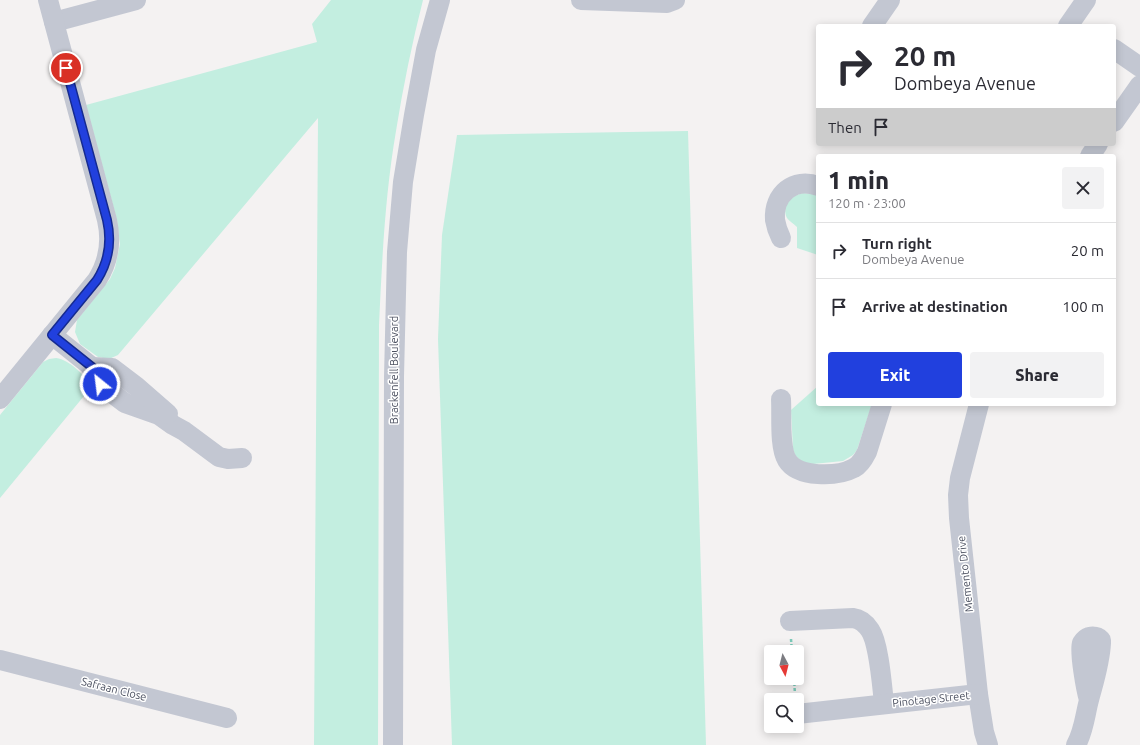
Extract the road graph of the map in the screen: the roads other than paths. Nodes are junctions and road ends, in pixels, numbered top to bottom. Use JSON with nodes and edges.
{"nodes":[{"id":1,"x":48,"y":0,"type":"edge"},
{"id":2,"x":136,"y":0,"type":"edge"},
{"id":3,"x":440,"y":0,"type":"edge"},
{"id":4,"x":581,"y":0,"type":"edge"},
{"id":5,"x":675,"y":0,"type":"edge"},
{"id":6,"x":890,"y":0,"type":"edge"},
{"id":7,"x":1086,"y":0,"type":"edge"},
{"id":8,"x":54,"y":22,"type":"junction"},
{"id":9,"x":876,"y":24,"type":"edge"},
{"id":10,"x":1073,"y":24,"type":"edge"},
{"id":11,"x":1116,"y":50,"type":"edge"},
{"id":12,"x":1140,"y":67,"type":"edge"},
{"id":13,"x":1140,"y":85,"type":"edge"},
{"id":14,"x":1116,"y":119,"type":"edge"},
{"id":15,"x":816,"y":186,"type":"edge"},
{"id":16,"x":781,"y":238,"type":"dead end"},
{"id":17,"x":52,"y":335,"type":"junction"},
{"id":18,"x":0,"y":399,"type":"edge"},
{"id":19,"x":781,"y":399,"type":"dead end"},
{"id":20,"x":881,"y":406,"type":"edge"},
{"id":21,"x":978,"y":406,"type":"edge"},
{"id":22,"x":242,"y":458,"type":"dead end"},
{"id":23,"x":790,"y":621,"type":"dead end"},
{"id":24,"x":0,"y":660,"type":"edge"},
{"id":25,"x":978,"y":694,"type":"junction"},
{"id":26,"x":1089,"y":700,"type":"dead end"},
{"id":27,"x":884,"y":703,"type":"junction"},
{"id":28,"x":804,"y":713,"type":"edge"},
{"id":29,"x":227,"y":718,"type":"dead end"},
{"id":30,"x":393,"y":745,"type":"edge"},
{"id":31,"x":988,"y":745,"type":"edge"},
{"id":32,"x":1076,"y":745,"type":"edge"}],
"edges":[{"from":1,"to":8,"type":"street"},
{"from":2,"to":8,"type":"street"},
{"from":3,"to":30,"type":"street","name":"Brackenfell Boulevard"},
{"from":4,"to":5,"type":"street"},
{"from":6,"to":9,"type":"street"},
{"from":7,"to":10,"type":"street"},
{"from":8,"to":17,"type":"street"},
{"from":11,"to":12,"type":"street"},
{"from":13,"to":14,"type":"street"},
{"from":15,"to":16,"type":"street"},
{"from":17,"to":18,"type":"street"},
{"from":17,"to":22,"type":"street"},
{"from":19,"to":20,"type":"street"},
{"from":21,"to":25,"type":"street","name":"Memento Drive"},
{"from":23,"to":27,"type":"street","name":"Pinotage Street"},
{"from":24,"to":29,"type":"street","name":"Safraan Close"},
{"from":25,"to":27,"type":"street","name":"Pinotage Street"},
{"from":25,"to":31,"type":"street","name":"Memento Drive"},
{"from":26,"to":32,"type":"street"},
{"from":27,"to":28,"type":"street","name":"Pinotage Street"}]}
